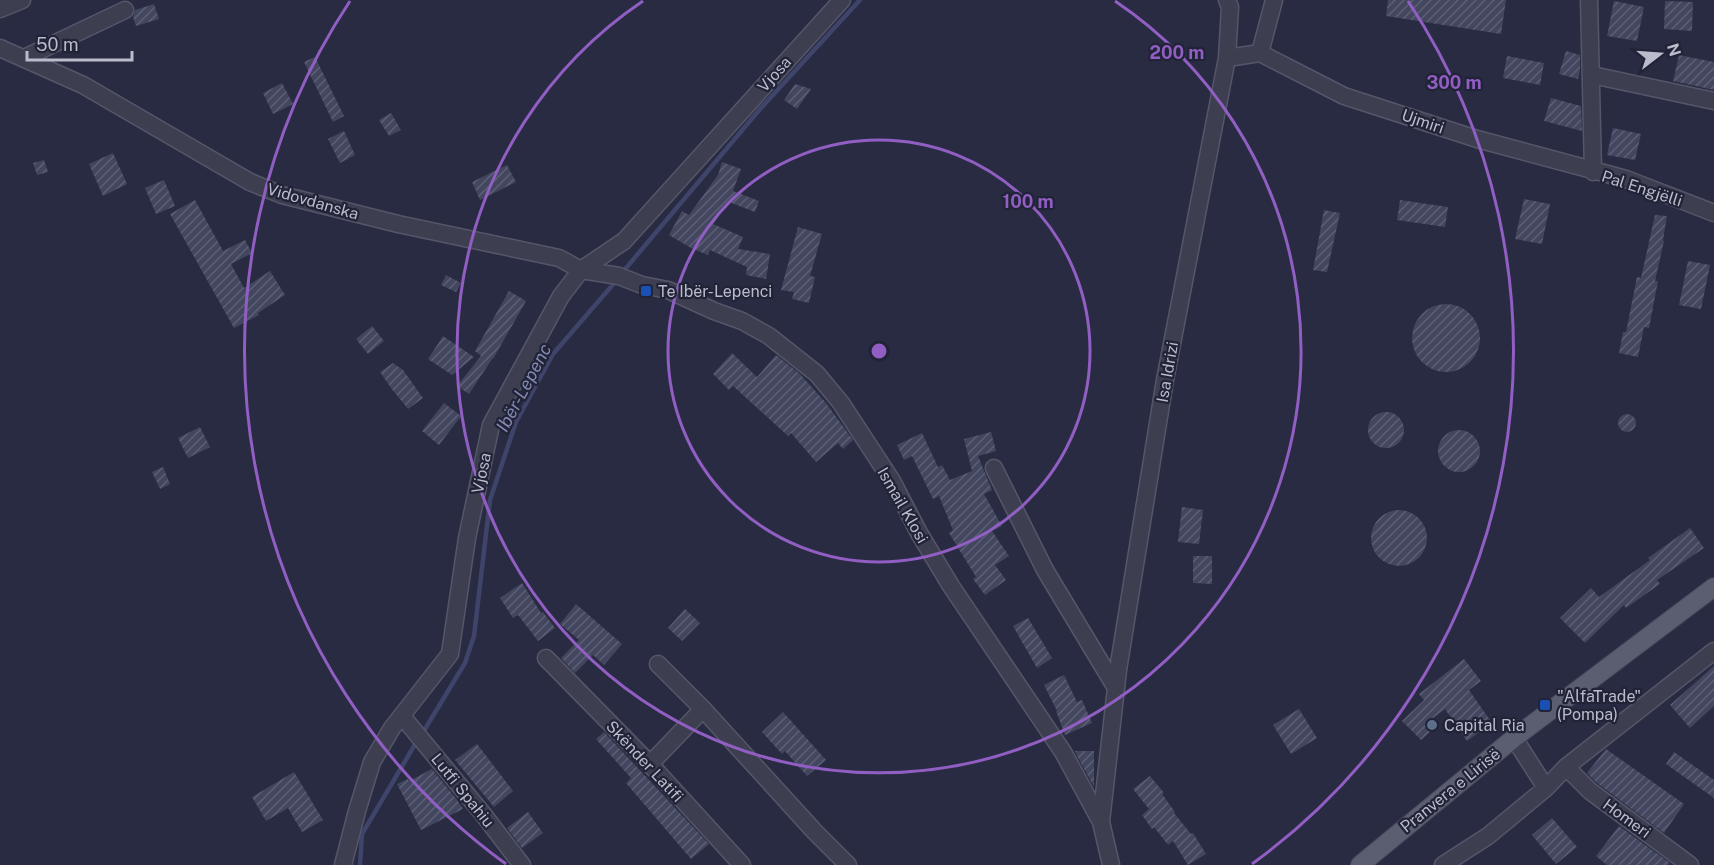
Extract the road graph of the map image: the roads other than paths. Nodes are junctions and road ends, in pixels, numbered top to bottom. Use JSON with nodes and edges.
{"nodes":[{"id":1,"x":22,"y":0,"type":"edge"},
{"id":2,"x":842,"y":0,"type":"edge"},
{"id":3,"x":1227,"y":0,"type":"edge"},
{"id":4,"x":1274,"y":0,"type":"edge"},
{"id":5,"x":1589,"y":0,"type":"edge"},
{"id":6,"x":0,"y":9,"type":"edge"},
{"id":7,"x":125,"y":10,"type":"dead end"},
{"id":8,"x":0,"y":48,"type":"edge"},
{"id":9,"x":1260,"y":53,"type":"junction"},
{"id":10,"x":24,"y":58,"type":"junction"},
{"id":11,"x":1227,"y":58,"type":"junction"},
{"id":12,"x":1592,"y":75,"type":"junction"},
{"id":13,"x":1714,"y":101,"type":"edge"},
{"id":14,"x":1593,"y":172,"type":"junction"},
{"id":15,"x":1714,"y":213,"type":"edge"},
{"id":16,"x":581,"y":270,"type":"junction"},
{"id":17,"x":994,"y":468,"type":"dead end"},
{"id":18,"x":1714,"y":587,"type":"edge"},
{"id":19,"x":1714,"y":597,"type":"edge"},
{"id":20,"x":1714,"y":651,"type":"edge"},
{"id":21,"x":546,"y":658,"type":"dead end"},
{"id":22,"x":658,"y":664,"type":"dead end"},
{"id":23,"x":1116,"y":688,"type":"junction"},
{"id":24,"x":703,"y":709,"type":"junction"},
{"id":25,"x":402,"y":716,"type":"junction"},
{"id":26,"x":1516,"y":742,"type":"junction"},
{"id":27,"x":650,"y":764,"type":"junction"},
{"id":28,"x":1566,"y":767,"type":"junction"},
{"id":29,"x":1546,"y":788,"type":"junction"},
{"id":30,"x":1101,"y":822,"type":"junction"},
{"id":31,"x":343,"y":865,"type":"edge"},
{"id":32,"x":522,"y":865,"type":"edge"},
{"id":33,"x":742,"y":865,"type":"edge"},
{"id":34,"x":848,"y":865,"type":"edge"},
{"id":35,"x":1111,"y":865,"type":"edge"},
{"id":36,"x":1360,"y":865,"type":"edge"},
{"id":37,"x":1372,"y":865,"type":"edge"},
{"id":38,"x":1443,"y":865,"type":"edge"},
{"id":39,"x":1690,"y":865,"type":"edge"}],
"edges":[{"from":1,"to":6,"type":"street"},
{"from":2,"to":16,"type":"street","name":"Vjosa"},
{"from":3,"to":11,"type":"street"},
{"from":4,"to":9,"type":"street"},
{"from":5,"to":12,"type":"street","name":"Pal Engjëlli"},
{"from":7,"to":10,"type":"street"},
{"from":8,"to":10,"type":"street","name":"Vidovdanska"},
{"from":9,"to":11,"type":"street"},
{"from":9,"to":14,"type":"street","name":"Ujmiri"},
{"from":10,"to":16,"type":"street","name":"Vidovdanska"},
{"from":11,"to":23,"type":"street","name":"Isa Idrizi"},
{"from":12,"to":13,"type":"street"},
{"from":12,"to":14,"type":"street","name":"Pal Engjëlli"},
{"from":14,"to":15,"type":"street","name":"Pal Engjëlli"},
{"from":16,"to":25,"type":"street","name":"Vjosa"},
{"from":16,"to":30,"type":"street","name":"Ismail Klosi"},
{"from":17,"to":23,"type":"street"},
{"from":18,"to":26,"type":"main road","name":"Pranvera e Lirisë"},
{"from":19,"to":26,"type":"main road","name":"Pranvera e Lirisë"},
{"from":20,"to":28,"type":"street"},
{"from":21,"to":27,"type":"street","name":"Skënder Latifi"},
{"from":22,"to":24,"type":"street"},
{"from":23,"to":30,"type":"street","name":"Isa Idrizi"},
{"from":24,"to":27,"type":"street"},
{"from":24,"to":34,"type":"street"},
{"from":25,"to":31,"type":"street","name":"Vjosa"},
{"from":25,"to":32,"type":"street","name":"Lutfi Spahiu"},
{"from":26,"to":29,"type":"street"},
{"from":26,"to":36,"type":"main road","name":"Pranvera e Lirisë"},
{"from":26,"to":37,"type":"main road","name":"Pranvera e Lirisë"},
{"from":27,"to":33,"type":"street","name":"Skënder Latifi"},
{"from":28,"to":29,"type":"street"},
{"from":28,"to":39,"type":"street","name":"Homeri"},
{"from":29,"to":38,"type":"street"},
{"from":30,"to":35,"type":"street","name":"Ismail Klosi"}]}
